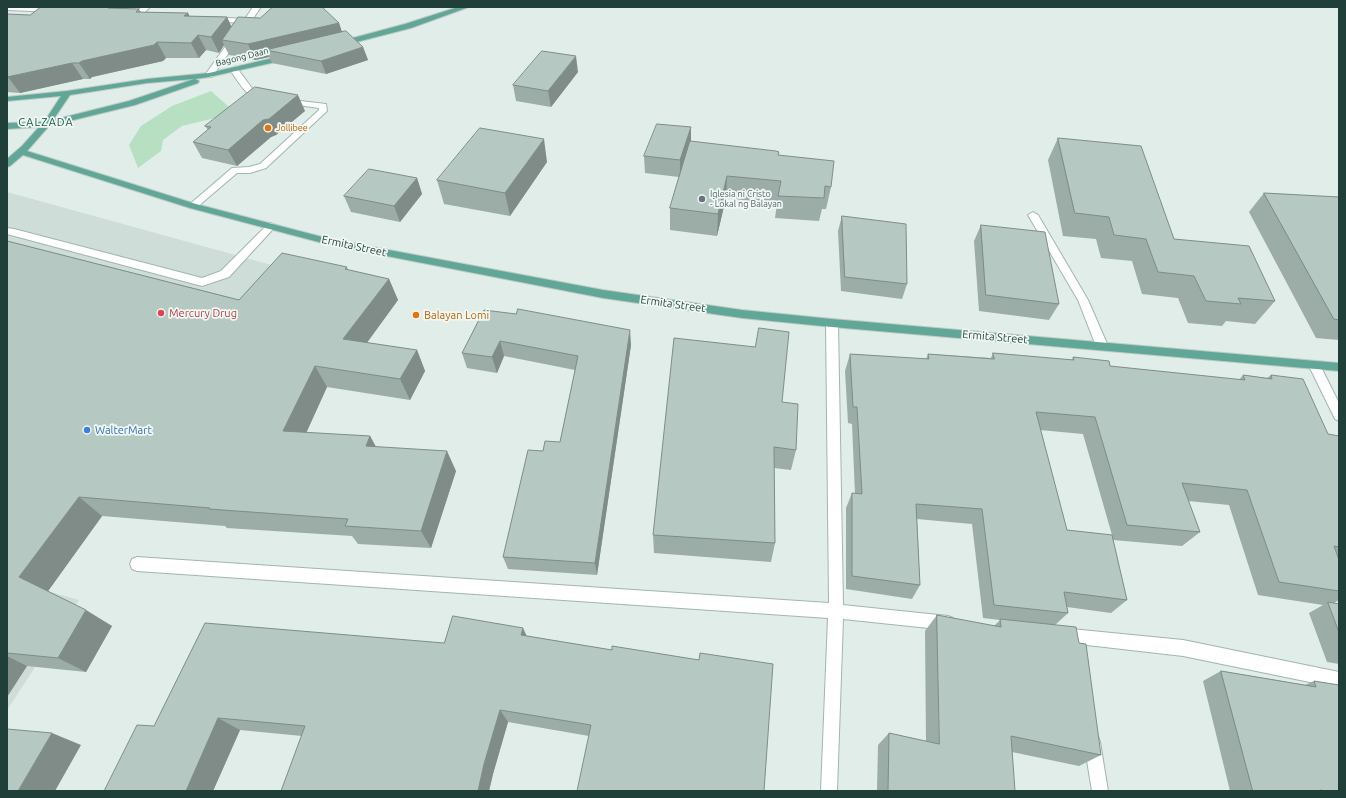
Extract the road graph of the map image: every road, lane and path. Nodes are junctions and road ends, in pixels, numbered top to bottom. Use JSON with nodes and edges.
{"nodes":[{"id":1,"x":146,"y":7,"type":"edge"},
{"id":2,"x":257,"y":7,"type":"edge"},
{"id":3,"x":465,"y":7,"type":"edge"},
{"id":4,"x":7,"y":8,"type":"edge"},
{"id":5,"x":20,"y":8,"type":"edge"},
{"id":6,"x":58,"y":10,"type":"edge"},
{"id":7,"x":145,"y":15,"type":"edge"},
{"id":8,"x":208,"y":19,"type":"edge"},
{"id":9,"x":247,"y":21,"type":"junction"},
{"id":10,"x":336,"y":45,"type":"edge"},
{"id":11,"x":294,"y":55,"type":"edge"},
{"id":12,"x":234,"y":70,"type":"junction"},
{"id":13,"x":209,"y":75,"type":"junction"},
{"id":14,"x":67,"y":93,"type":"junction"},
{"id":15,"x":7,"y":99,"type":"edge"},
{"id":16,"x":48,"y":124,"type":"junction"},
{"id":17,"x":7,"y":126,"type":"edge"},
{"id":18,"x":22,"y":152,"type":"junction"},
{"id":19,"x":7,"y":164,"type":"edge"},
{"id":20,"x":194,"y":206,"type":"junction"},
{"id":21,"x":1034,"y":216,"type":"dead end"},
{"id":22,"x":271,"y":226,"type":"junction"},
{"id":23,"x":7,"y":232,"type":"edge"},
{"id":24,"x":832,"y":323,"type":"junction"},
{"id":25,"x":1102,"y":346,"type":"junction"},
{"id":26,"x":1314,"y":366,"type":"junction"},
{"id":27,"x":1339,"y":367,"type":"edge"},
{"id":28,"x":1339,"y":416,"type":"edge"},
{"id":29,"x":137,"y":564,"type":"dead end"},
{"id":30,"x":836,"y":611,"type":"junction"},
{"id":31,"x":959,"y":624,"type":"edge"},
{"id":32,"x":1044,"y":633,"type":"edge"},
{"id":33,"x":1339,"y":680,"type":"edge"},
{"id":34,"x":1090,"y":729,"type":"edge"},
{"id":35,"x":829,"y":791,"type":"edge"},
{"id":36,"x":1100,"y":791,"type":"edge"}],
"edges":[{"from":1,"to":7,"type":"street"},
{"from":2,"to":9,"type":"street"},
{"from":3,"to":10,"type":"main road"},
{"from":4,"to":5,"type":"street"},
{"from":5,"to":6,"type":"street"},
{"from":8,"to":9,"type":"street"},
{"from":9,"to":13,"type":"street"},
{"from":11,"to":12,"type":"main road","name":"Bagong Daan"},
{"from":12,"to":13,"type":"main road","name":"Bagong Daan"},
{"from":12,"to":20,"type":"street"},
{"from":13,"to":14,"type":"main road","name":"Bagong Daan"},
{"from":13,"to":16,"type":"main road","name":"Bagong Daan"},
{"from":14,"to":15,"type":"main road","name":"Bagong Daan"},
{"from":14,"to":16,"type":"main road"},
{"from":16,"to":17,"type":"main road","name":"Bagong Daan"},
{"from":16,"to":18,"type":"main road"},
{"from":18,"to":19,"type":"main road"},
{"from":18,"to":20,"type":"main road","name":"Ermita Street"},
{"from":20,"to":22,"type":"main road","name":"Ermita Street"},
{"from":21,"to":25,"type":"street"},
{"from":22,"to":23,"type":"street"},
{"from":22,"to":24,"type":"main road","name":"Ermita Street"},
{"from":24,"to":25,"type":"main road","name":"Ermita Street"},
{"from":24,"to":30,"type":"street"},
{"from":25,"to":26,"type":"main road","name":"Ermita Street"},
{"from":26,"to":27,"type":"main road","name":"Ermita Street"},
{"from":26,"to":28,"type":"street"},
{"from":29,"to":30,"type":"street"},
{"from":30,"to":31,"type":"street"},
{"from":30,"to":35,"type":"street"},
{"from":32,"to":33,"type":"street"},
{"from":34,"to":36,"type":"street"}]}
